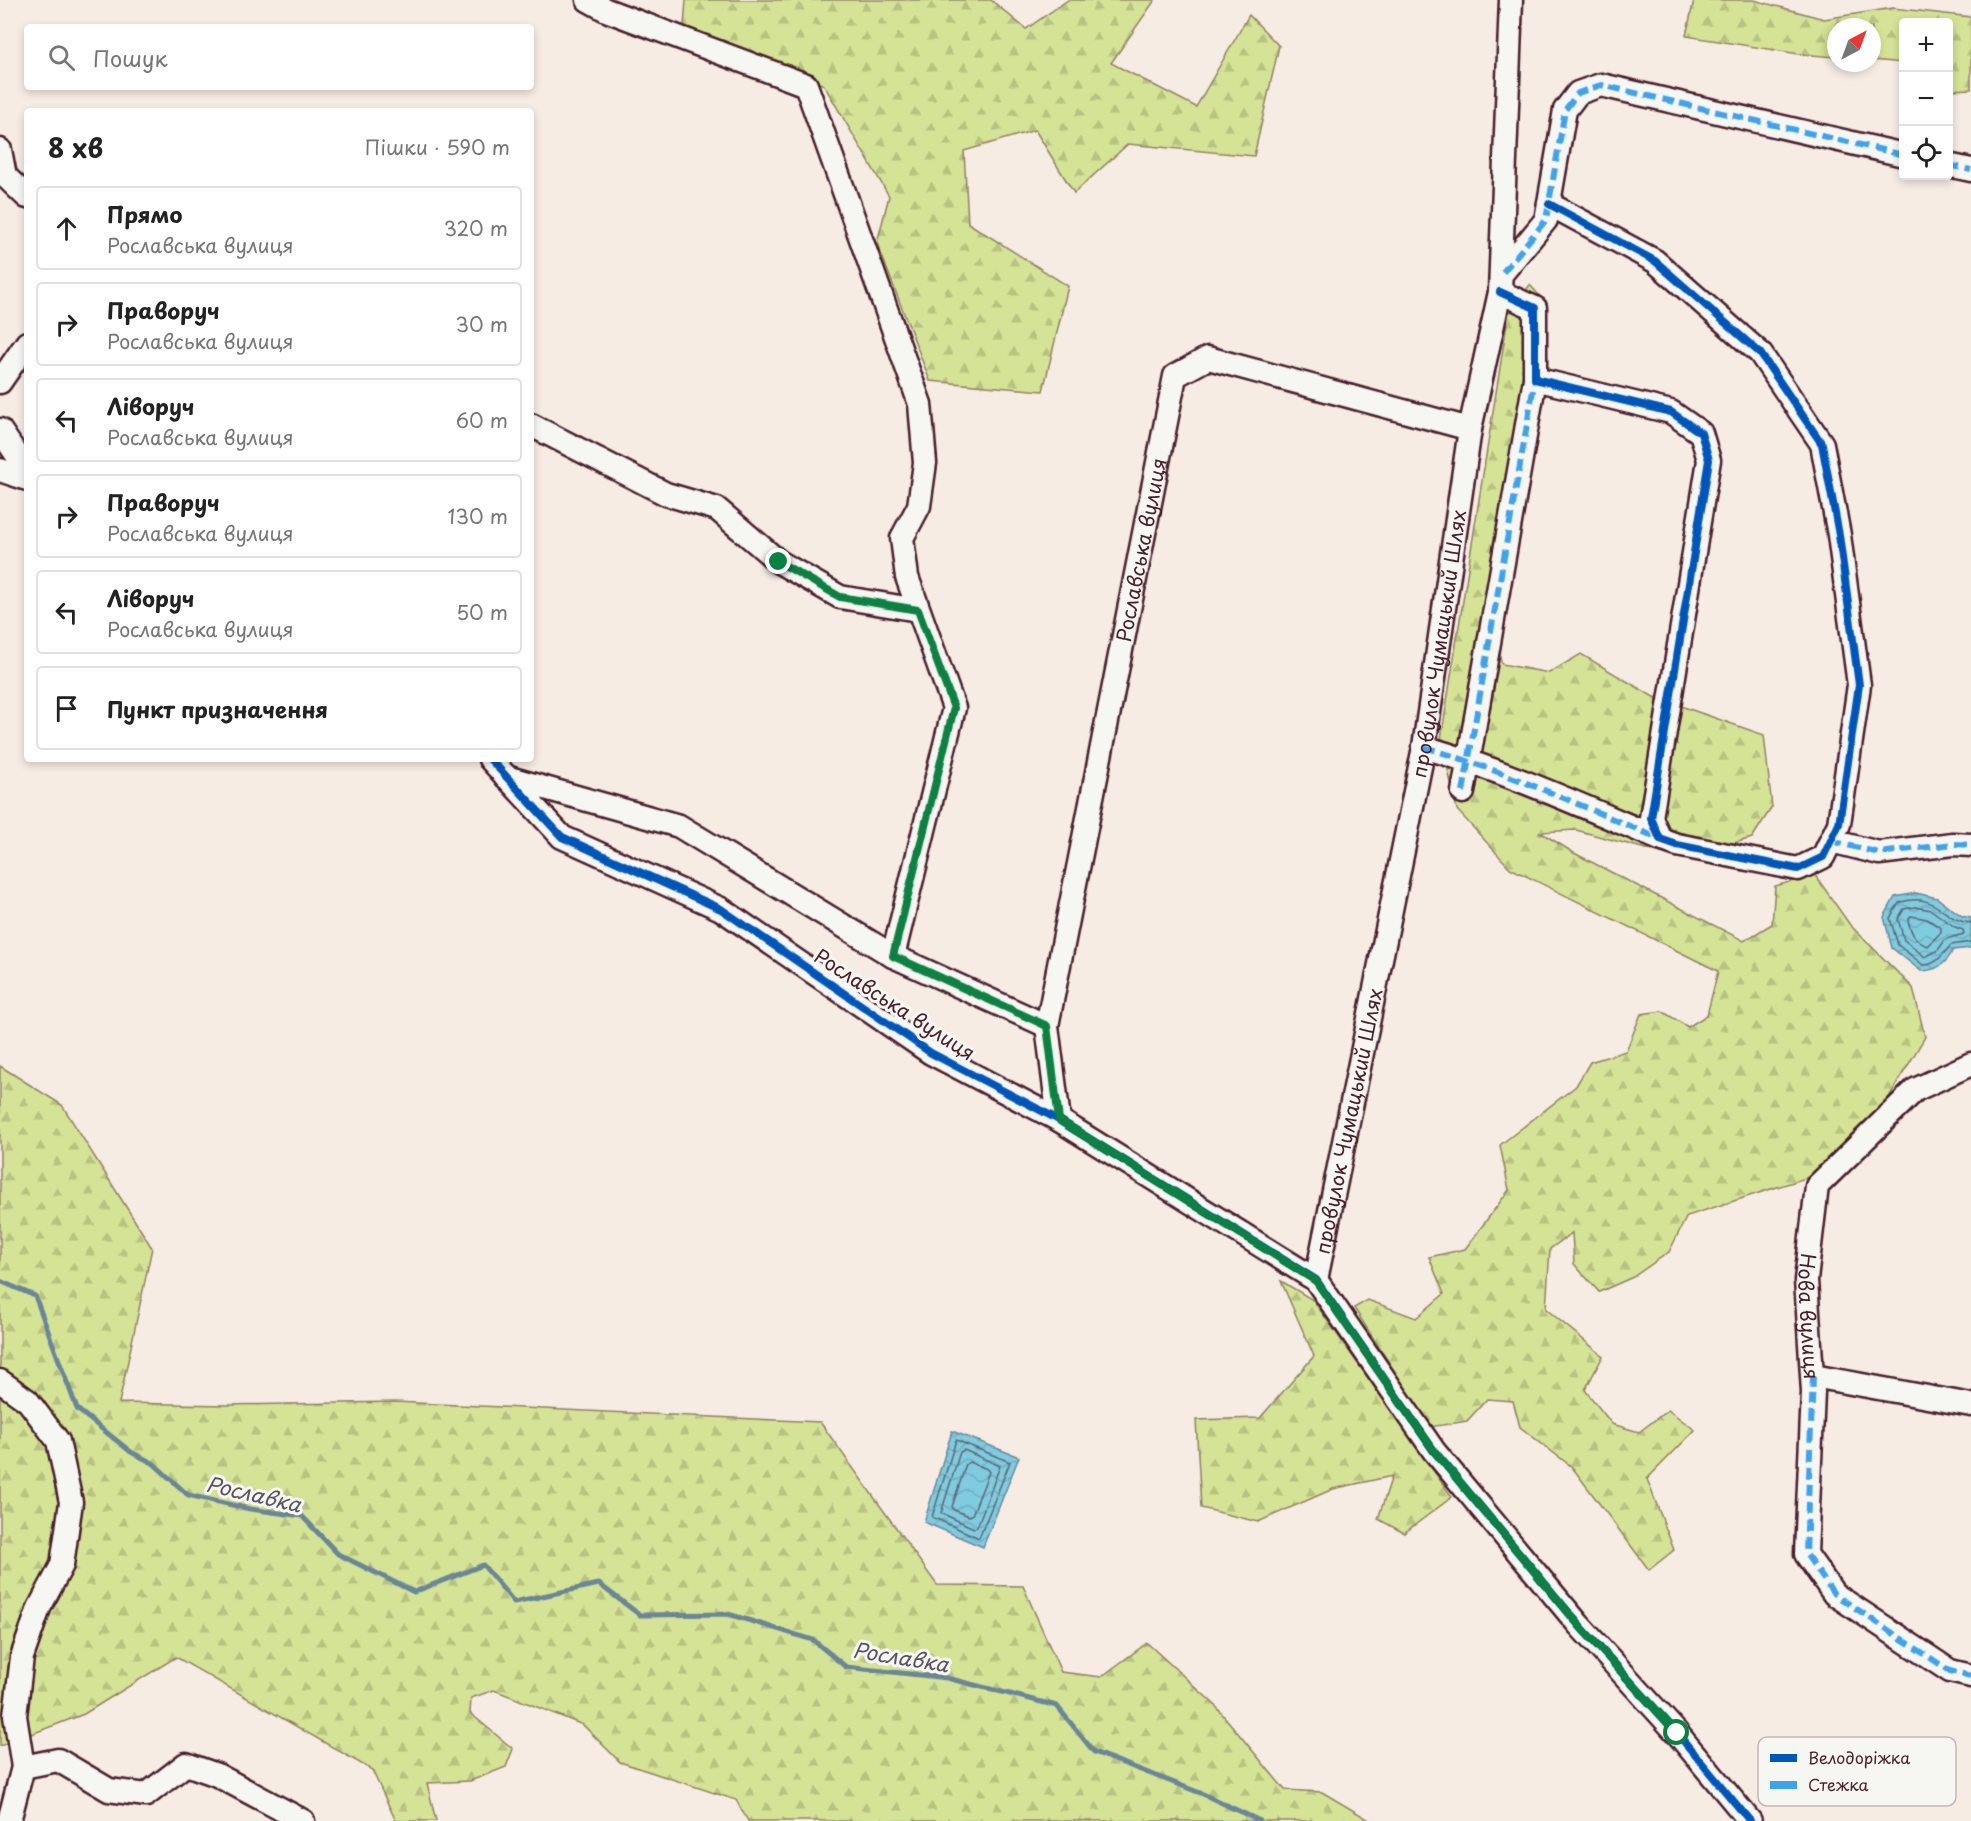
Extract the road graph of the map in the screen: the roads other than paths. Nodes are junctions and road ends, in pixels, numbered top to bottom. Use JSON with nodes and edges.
{"nodes":[{"id":1,"x":588,"y":0,"type":"edge"},
{"id":2,"x":1511,"y":0,"type":"edge"},
{"id":3,"x":0,"y":150,"type":"edge"},
{"id":4,"x":1899,"y":153,"type":"edge"},
{"id":5,"x":1953,"y":166,"type":"edge"},
{"id":6,"x":1971,"y":170,"type":"edge"},
{"id":7,"x":24,"y":194,"type":"edge"},
{"id":8,"x":1549,"y":204,"type":"junction"},
{"id":9,"x":1502,"y":282,"type":"junction"},
{"id":10,"x":24,"y":347,"type":"edge"},
{"id":11,"x":1535,"y":379,"type":"junction"},
{"id":12,"x":0,"y":382,"type":"edge"},
{"id":13,"x":534,"y":427,"type":"edge"},
{"id":14,"x":1470,"y":429,"type":"junction"},
{"id":15,"x":0,"y":430,"type":"edge"},
{"id":16,"x":24,"y":466,"type":"edge"},
{"id":17,"x":0,"y":470,"type":"edge"},
{"id":18,"x":24,"y":477,"type":"edge"},
{"id":19,"x":918,"y":610,"type":"junction"},
{"id":20,"x":1424,"y":747,"type":"junction"},
{"id":21,"x":1469,"y":760,"type":"junction"},
{"id":22,"x":493,"y":762,"type":"edge"},
{"id":23,"x":506,"y":776,"type":"junction"},
{"id":24,"x":1463,"y":792,"type":"dead end"},
{"id":25,"x":1660,"y":839,"type":"junction"},
{"id":26,"x":1831,"y":841,"type":"junction"},
{"id":27,"x":1971,"y":845,"type":"edge"},
{"id":28,"x":893,"y":956,"type":"junction"},
{"id":29,"x":1047,"y":1026,"type":"junction"},
{"id":30,"x":1971,"y":1064,"type":"edge"},
{"id":31,"x":1059,"y":1120,"type":"junction"},
{"id":32,"x":1316,"y":1281,"type":"junction"},
{"id":33,"x":1813,"y":1376,"type":"junction"},
{"id":34,"x":0,"y":1381,"type":"edge"},
{"id":35,"x":1971,"y":1405,"type":"edge"},
{"id":36,"x":1971,"y":1676,"type":"edge"},
{"id":37,"x":23,"y":1767,"type":"junction"},
{"id":38,"x":9,"y":1821,"type":"edge"},
{"id":39,"x":303,"y":1821,"type":"edge"},
{"id":40,"x":1750,"y":1821,"type":"edge"}],
"edges":[{"from":1,"to":19,"type":"street","name":"Рославська вулиця"},
{"from":2,"to":9,"type":"street","name":"провулок Чумацький Шлях"},
{"from":3,"to":7,"type":"street"},
{"from":4,"to":8,"type":"street"},
{"from":5,"to":6,"type":"street"},
{"from":8,"to":9,"type":"street"},
{"from":8,"to":26,"type":"street"},
{"from":9,"to":11,"type":"street"},
{"from":9,"to":14,"type":"street","name":"провулок Чумацький Шлях"},
{"from":10,"to":12,"type":"street"},
{"from":11,"to":21,"type":"street"},
{"from":11,"to":25,"type":"street"},
{"from":13,"to":19,"type":"street"},
{"from":14,"to":20,"type":"street","name":"провулок Чумацький Шлях"},
{"from":14,"to":29,"type":"street","name":"Рославська вулиця"},
{"from":15,"to":16,"type":"street"},
{"from":17,"to":18,"type":"street"},
{"from":19,"to":28,"type":"street","name":"Рославська вулиця"},
{"from":20,"to":21,"type":"street"},
{"from":20,"to":32,"type":"street","name":"провулок Чумацький Шлях"},
{"from":21,"to":24,"type":"street"},
{"from":21,"to":25,"type":"street"},
{"from":22,"to":23,"type":"street","name":"Рославська вулиця"},
{"from":23,"to":28,"type":"street","name":"Рославська вулиця"},
{"from":23,"to":31,"type":"street","name":"Рославська вулиця"},
{"from":25,"to":26,"type":"street"},
{"from":26,"to":27,"type":"street"},
{"from":28,"to":29,"type":"street","name":"Рославська вулиця"},
{"from":29,"to":31,"type":"street","name":"Рославська вулиця"},
{"from":30,"to":33,"type":"street","name":"Нова вулиця"},
{"from":31,"to":32,"type":"street","name":"Рославська вулиця"},
{"from":32,"to":40,"type":"street","name":"Рославська вулиця"},
{"from":33,"to":35,"type":"street","name":"Нова вулиця"},
{"from":33,"to":36,"type":"street"},
{"from":34,"to":37,"type":"street"},
{"from":37,"to":38,"type":"street"},
{"from":37,"to":39,"type":"street"}]}
